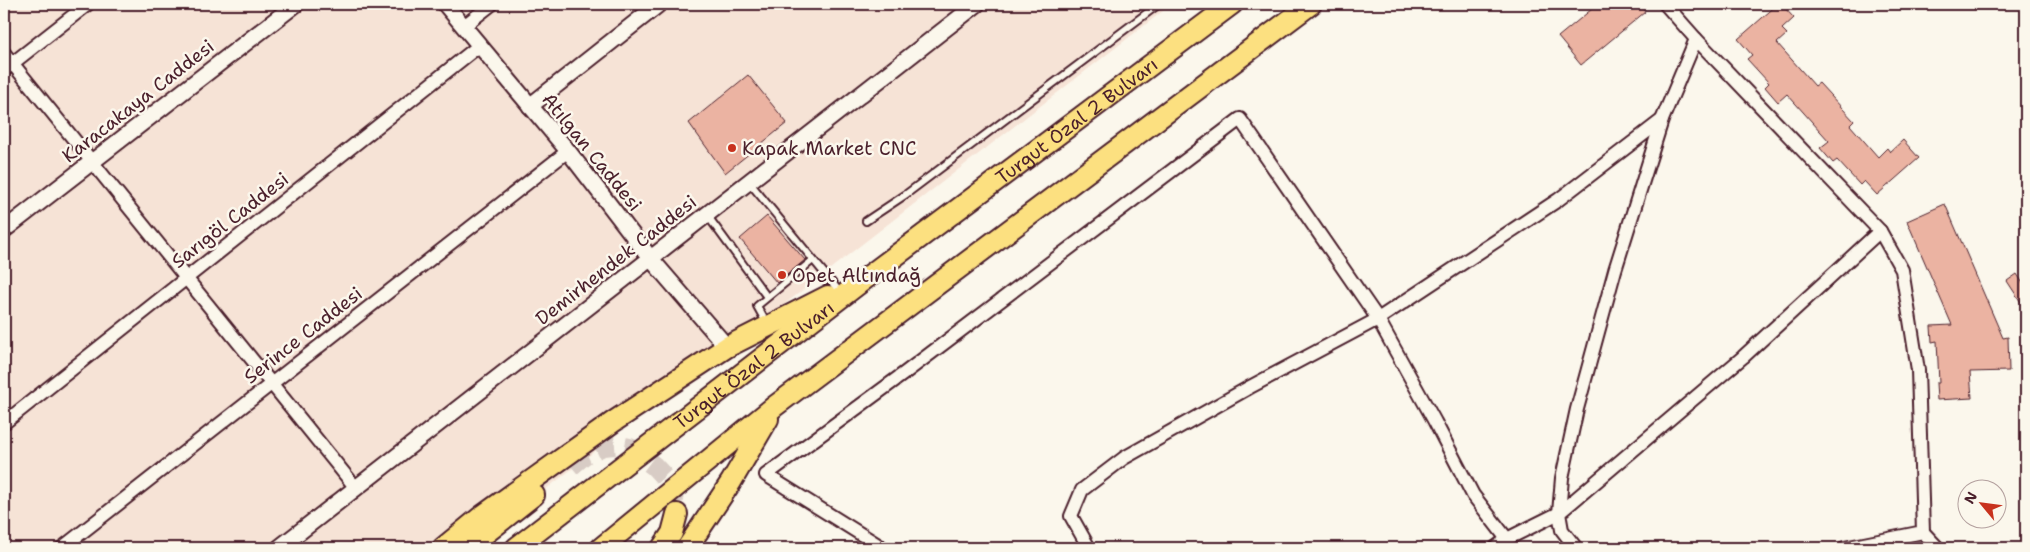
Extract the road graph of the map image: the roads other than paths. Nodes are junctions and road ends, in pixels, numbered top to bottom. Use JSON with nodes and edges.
{"nodes":[{"id":1,"x":88,"y":4,"type":"edge"},
{"id":2,"x":296,"y":4,"type":"edge"},
{"id":3,"x":445,"y":4,"type":"edge"},
{"id":4,"x":492,"y":4,"type":"edge"},
{"id":5,"x":659,"y":4,"type":"edge"},
{"id":6,"x":1159,"y":4,"type":"edge"},
{"id":7,"x":1232,"y":4,"type":"edge"},
{"id":8,"x":1310,"y":4,"type":"edge"},
{"id":9,"x":1665,"y":4,"type":"edge"},
{"id":10,"x":967,"y":7,"type":"edge"},
{"id":11,"x":464,"y":26,"type":"junction"},
{"id":12,"x":1696,"y":39,"type":"junction"},
{"id":13,"x":480,"y":46,"type":"junction"},
{"id":14,"x":4,"y":53,"type":"edge"},
{"id":15,"x":8,"y":67,"type":"edge"},
{"id":16,"x":530,"y":106,"type":"junction"},
{"id":17,"x":1662,"y":120,"type":"junction"},
{"id":18,"x":568,"y":151,"type":"junction"},
{"id":19,"x":92,"y":162,"type":"junction"},
{"id":20,"x":749,"y":182,"type":"junction"},
{"id":21,"x":707,"y":215,"type":"junction"},
{"id":22,"x":866,"y":221,"type":"dead end"},
{"id":23,"x":4,"y":230,"type":"edge"},
{"id":24,"x":1880,"y":231,"type":"junction"},
{"id":25,"x":651,"y":259,"type":"junction"},
{"id":26,"x":813,"y":260,"type":"junction"},
{"id":27,"x":870,"y":275,"type":"junction"},
{"id":28,"x":187,"y":278,"type":"junction"},
{"id":29,"x":839,"y":291,"type":"junction"},
{"id":30,"x":767,"y":297,"type":"junction"},
{"id":31,"x":1378,"y":319,"type":"junction"},
{"id":32,"x":769,"y":326,"type":"junction"},
{"id":33,"x":727,"y":347,"type":"junction"},
{"id":34,"x":272,"y":383,"type":"junction"},
{"id":35,"x":776,"y":406,"type":"junction"},
{"id":36,"x":4,"y":423,"type":"edge"},
{"id":37,"x":571,"y":466,"type":"tunnel mouth"},
{"id":38,"x":356,"y":488,"type":"junction"},
{"id":39,"x":1559,"y":513,"type":"junction"},
{"id":40,"x":677,"y":514,"type":"tunnel mouth"},
{"id":41,"x":1923,"y":532,"type":"junction"},
{"id":42,"x":1507,"y":539,"type":"junction"},
{"id":43,"x":62,"y":548,"type":"edge"},
{"id":44,"x":280,"y":548,"type":"edge"},
{"id":45,"x":443,"y":548,"type":"edge"},
{"id":46,"x":467,"y":548,"type":"edge"},
{"id":47,"x":516,"y":548,"type":"edge"},
{"id":48,"x":601,"y":548,"type":"edge"},
{"id":49,"x":662,"y":548,"type":"edge"},
{"id":50,"x":687,"y":548,"type":"edge"},
{"id":51,"x":883,"y":548,"type":"edge"},
{"id":52,"x":1090,"y":548,"type":"edge"},
{"id":53,"x":1495,"y":548,"type":"edge"},
{"id":54,"x":1576,"y":548,"type":"edge"},
{"id":55,"x":1844,"y":548,"type":"edge"},
{"id":56,"x":1938,"y":548,"type":"edge"}],
"edges":[{"from":1,"to":15,"type":"street"},
{"from":2,"to":19,"type":"street","name":"Karacakaya Caddesi"},
{"from":3,"to":11,"type":"street","name":"Atılgan Caddesi"},
{"from":4,"to":11,"type":"street"},
{"from":5,"to":16,"type":"street"},
{"from":6,"to":22,"type":"lane"},
{"from":7,"to":27,"type":"highway","name":"Turgut Özal 2 Bulvarı"},
{"from":8,"to":35,"type":"highway"},
{"from":9,"to":12,"type":"street"},
{"from":10,"to":20,"type":"street","name":"Demirhendek Caddesi"},
{"from":11,"to":13,"type":"street","name":"Atılgan Caddesi"},
{"from":12,"to":17,"type":"street"},
{"from":12,"to":24,"type":"street"},
{"from":13,"to":16,"type":"street","name":"Atılgan Caddesi"},
{"from":13,"to":28,"type":"street","name":"Sarıgöl Caddesi"},
{"from":14,"to":15,"type":"street"},
{"from":15,"to":19,"type":"street"},
{"from":16,"to":18,"type":"street","name":"Atılgan Caddesi"},
{"from":17,"to":31,"type":"street"},
{"from":17,"to":39,"type":"street"},
{"from":18,"to":25,"type":"street","name":"Atılgan Caddesi"},
{"from":18,"to":34,"type":"street","name":"Serince Caddesi"},
{"from":19,"to":23,"type":"street","name":"Karacakaya Caddesi"},
{"from":19,"to":28,"type":"street"},
{"from":20,"to":21,"type":"street","name":"Demirhendek Caddesi"},
{"from":20,"to":26,"type":"lane"},
{"from":21,"to":25,"type":"street","name":"Demirhendek Caddesi"},
{"from":21,"to":30,"type":"lane"},
{"from":24,"to":39,"type":"street"},
{"from":24,"to":41,"type":"street"},
{"from":25,"to":33,"type":"street","name":"Atılgan Caddesi"},
{"from":25,"to":38,"type":"street","name":"Demirhendek Caddesi"},
{"from":26,"to":29,"type":"lane"},
{"from":26,"to":30,"type":"lane"},
{"from":27,"to":29,"type":"highway"},
{"from":27,"to":47,"type":"highway","name":"Turgut Özal 2 Bulvarı"},
{"from":28,"to":34,"type":"street"},
{"from":28,"to":36,"type":"street","name":"Sarıgöl Caddesi"},
{"from":29,"to":32,"type":"highway"},
{"from":30,"to":32,"type":"lane"},
{"from":31,"to":42,"type":"street"},
{"from":31,"to":51,"type":"street"},
{"from":31,"to":52,"type":"street"},
{"from":32,"to":33,"type":"highway"},
{"from":33,"to":45,"type":"highway"},
{"from":34,"to":38,"type":"street"},
{"from":34,"to":43,"type":"street","name":"Serince Caddesi"},
{"from":35,"to":48,"type":"highway"},
{"from":35,"to":50,"type":"highway"},
{"from":37,"to":46,"type":"highway"},
{"from":38,"to":44,"type":"street","name":"Demirhendek Caddesi"},
{"from":39,"to":42,"type":"street"},
{"from":39,"to":54,"type":"street"},
{"from":40,"to":49,"type":"highway"},
{"from":41,"to":55,"type":"street"},
{"from":41,"to":56,"type":"street"},
{"from":42,"to":53,"type":"street"}]}
